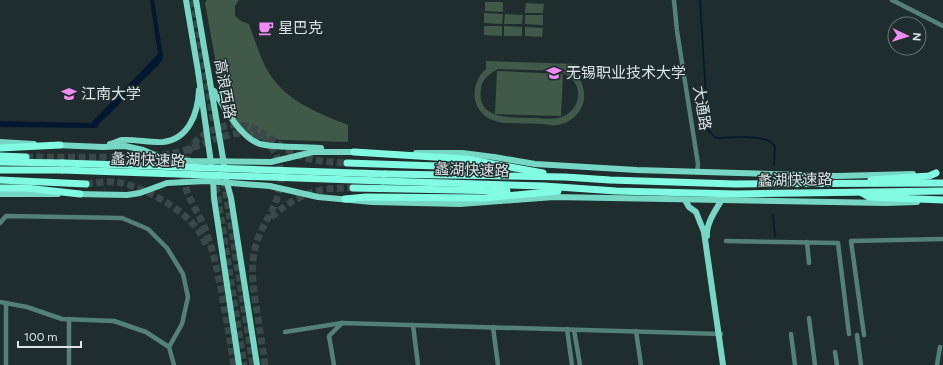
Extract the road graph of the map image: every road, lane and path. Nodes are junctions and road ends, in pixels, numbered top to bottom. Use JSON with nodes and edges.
{"nodes":[{"id":1,"x":186,"y":0,"type":"edge"},
{"id":2,"x":196,"y":0,"type":"edge"},
{"id":3,"x":674,"y":0,"type":"edge"},
{"id":4,"x":892,"y":0,"type":"edge"},
{"id":5,"x":943,"y":26,"type":"edge"},
{"id":6,"x":198,"y":71,"type":"junction"},
{"id":7,"x":212,"y":88,"type":"junction"},
{"id":8,"x":0,"y":142,"type":"edge"},
{"id":9,"x":60,"y":145,"type":"junction"},
{"id":10,"x":103,"y":147,"type":"junction"},
{"id":11,"x":0,"y":148,"type":"edge"},
{"id":12,"x":344,"y":152,"type":"junction"},
{"id":13,"x":354,"y":152,"type":"junction"},
{"id":14,"x":0,"y":156,"type":"edge"},
{"id":15,"x":26,"y":157,"type":"tunnel mouth"},
{"id":16,"x":211,"y":161,"type":"junction"},
{"id":17,"x":223,"y":161,"type":"junction"},
{"id":18,"x":0,"y":162,"type":"edge"},
{"id":19,"x":347,"y":163,"type":"tunnel mouth"},
{"id":20,"x":63,"y":167,"type":"junction"},
{"id":21,"x":0,"y":170,"type":"edge"},
{"id":22,"x":525,"y":170,"type":"junction"},
{"id":23,"x":697,"y":172,"type":"junction"},
{"id":24,"x":940,"y":173,"type":"edge"},
{"id":25,"x":384,"y":177,"type":"junction"},
{"id":26,"x":565,"y":177,"type":"junction"},
{"id":27,"x":0,"y":180,"type":"edge"},
{"id":28,"x":213,"y":182,"type":"junction"},
{"id":29,"x":227,"y":182,"type":"junction"},
{"id":30,"x":846,"y":183,"type":"junction"},
{"id":31,"x":943,"y":183,"type":"edge"},
{"id":32,"x":86,"y":184,"type":"tunnel mouth"},
{"id":33,"x":0,"y":188,"type":"edge"},
{"id":34,"x":353,"y":188,"type":"tunnel mouth"},
{"id":35,"x":583,"y":189,"type":"junction"},
{"id":36,"x":943,"y":191,"type":"edge"},
{"id":37,"x":543,"y":192,"type":"junction"},
{"id":38,"x":860,"y":192,"type":"junction"},
{"id":39,"x":0,"y":194,"type":"edge"},
{"id":40,"x":80,"y":194,"type":"junction"},
{"id":41,"x":345,"y":199,"type":"junction"},
{"id":42,"x":685,"y":200,"type":"junction"},
{"id":43,"x":943,"y":200,"type":"edge"},
{"id":44,"x":721,"y":201,"type":"junction"},
{"id":45,"x":0,"y":224,"type":"edge"},
{"id":46,"x":943,"y":239,"type":"edge"},
{"id":47,"x":726,"y":241,"type":"dead end"},
{"id":48,"x":807,"y":242,"type":"junction"},
{"id":49,"x":809,"y":263,"type":"dead end"},
{"id":50,"x":0,"y":302,"type":"edge"},
{"id":51,"x":6,"y":303,"type":"junction"},
{"id":52,"x":809,"y":318,"type":"dead end"},
{"id":53,"x":69,"y":319,"type":"junction"},
{"id":54,"x":342,"y":323,"type":"junction"},
{"id":55,"x":414,"y":325,"type":"junction"},
{"id":56,"x":493,"y":327,"type":"junction"},
{"id":57,"x":566,"y":329,"type":"junction"},
{"id":58,"x":574,"y":330,"type":"junction"},
{"id":59,"x":636,"y":331,"type":"junction"},
{"id":60,"x":285,"y":332,"type":"dead end"},
{"id":61,"x":720,"y":334,"type":"junction"},
{"id":62,"x":791,"y":334,"type":"dead end"},
{"id":63,"x":849,"y":334,"type":"dead end"},
{"id":64,"x":857,"y":335,"type":"dead end"},
{"id":65,"x":864,"y":335,"type":"dead end"},
{"id":66,"x":169,"y":347,"type":"junction"},
{"id":67,"x":940,"y":347,"type":"dead end"},
{"id":68,"x":835,"y":352,"type":"dead end"},
{"id":69,"x":6,"y":365,"type":"edge"},
{"id":70,"x":69,"y":365,"type":"edge"},
{"id":71,"x":174,"y":365,"type":"edge"},
{"id":72,"x":239,"y":365,"type":"edge"},
{"id":73,"x":256,"y":365,"type":"edge"},
{"id":74,"x":334,"y":365,"type":"edge"},
{"id":75,"x":418,"y":365,"type":"edge"},
{"id":76,"x":498,"y":365,"type":"edge"},
{"id":77,"x":572,"y":365,"type":"edge"},
{"id":78,"x":580,"y":365,"type":"edge"},
{"id":79,"x":641,"y":365,"type":"edge"},
{"id":80,"x":724,"y":365,"type":"edge"},
{"id":81,"x":795,"y":365,"type":"edge"},
{"id":82,"x":815,"y":365,"type":"edge"},
{"id":83,"x":837,"y":365,"type":"edge"},
{"id":84,"x":861,"y":365,"type":"edge"},
{"id":85,"x":936,"y":365,"type":"edge"}],
"edges":[{"from":1,"to":6,"type":"main road","name":"高浪西路"},
{"from":2,"to":7,"type":"main road","name":"高浪西路"},
{"from":3,"to":23,"type":"street","name":"大通路"},
{"from":4,"to":5,"type":"street"},
{"from":6,"to":10,"type":"main road"},
{"from":6,"to":16,"type":"main road","name":"高浪西路"},
{"from":7,"to":12,"type":"main road"},
{"from":7,"to":17,"type":"main road","name":"高浪西路"},
{"from":8,"to":9,"type":"main road"},
{"from":9,"to":10,"type":"main road"},
{"from":9,"to":11,"type":"highway"},
{"from":10,"to":16,"type":"main road"},
{"from":12,"to":13,"type":"main road"},
{"from":12,"to":17,"type":"main road"},
{"from":13,"to":22,"type":"highway"},
{"from":13,"to":23,"type":"main road"},
{"from":14,"to":15,"type":"highway"},
{"from":16,"to":17,"type":"main road"},
{"from":16,"to":28,"type":"main road","name":"高浪西路"},
{"from":17,"to":29,"type":"main road","name":"高浪西路"},
{"from":18,"to":20,"type":"highway","name":"蠡湖快速路"},
{"from":19,"to":22,"type":"highway"},
{"from":20,"to":21,"type":"highway","name":"蠡湖快速路"},
{"from":20,"to":25,"type":"highway","name":"蠡湖快速路","bridge":true},
{"from":22,"to":26,"type":"highway"},
{"from":23,"to":24,"type":"main road"},
{"from":24,"to":30,"type":"highway"},
{"from":25,"to":26,"type":"highway","name":"蠡湖快速路"},
{"from":25,"to":35,"type":"highway","name":"蠡湖快速路"},
{"from":26,"to":30,"type":"highway","name":"蠡湖快速路"},
{"from":27,"to":32,"type":"highway"},
{"from":28,"to":29,"type":"main road"},
{"from":28,"to":40,"type":"main road"},
{"from":28,"to":72,"type":"main road","name":"高浪西路"},
{"from":29,"to":41,"type":"main road"},
{"from":29,"to":73,"type":"main road","name":"高浪西路"},
{"from":30,"to":31,"type":"highway","name":"蠡湖快速路"},
{"from":33,"to":40,"type":"highway"},
{"from":34,"to":37,"type":"highway"},
{"from":35,"to":37,"type":"highway"},
{"from":35,"to":38,"type":"highway","name":"蠡湖快速路"},
{"from":36,"to":38,"type":"highway","name":"蠡湖快速路"},
{"from":37,"to":41,"type":"highway"},
{"from":38,"to":43,"type":"highway"},
{"from":39,"to":40,"type":"main road"},
{"from":41,"to":42,"type":"main road"},
{"from":42,"to":44,"type":"main road"},
{"from":42,"to":61,"type":"main road"},
{"from":43,"to":44,"type":"main road"},
{"from":44,"to":61,"type":"main road"},
{"from":45,"to":66,"type":"street"},
{"from":46,"to":65,"type":"street"},
{"from":47,"to":48,"type":"street"},
{"from":48,"to":49,"type":"street"},
{"from":48,"to":63,"type":"street"},
{"from":50,"to":51,"type":"street"},
{"from":51,"to":53,"type":"street"},
{"from":51,"to":69,"type":"street"},
{"from":52,"to":82,"type":"street"},
{"from":53,"to":66,"type":"street"},
{"from":53,"to":70,"type":"street"},
{"from":54,"to":55,"type":"street"},
{"from":54,"to":60,"type":"street"},
{"from":54,"to":74,"type":"street"},
{"from":55,"to":56,"type":"street"},
{"from":55,"to":75,"type":"street"},
{"from":56,"to":57,"type":"street"},
{"from":56,"to":76,"type":"street"},
{"from":57,"to":58,"type":"street"},
{"from":57,"to":77,"type":"street"},
{"from":58,"to":59,"type":"street"},
{"from":58,"to":78,"type":"street"},
{"from":59,"to":61,"type":"street"},
{"from":59,"to":79,"type":"street"},
{"from":61,"to":80,"type":"main road"},
{"from":62,"to":81,"type":"street"},
{"from":64,"to":84,"type":"street"},
{"from":66,"to":71,"type":"street"},
{"from":67,"to":85,"type":"street"},
{"from":68,"to":83,"type":"street"}]}
